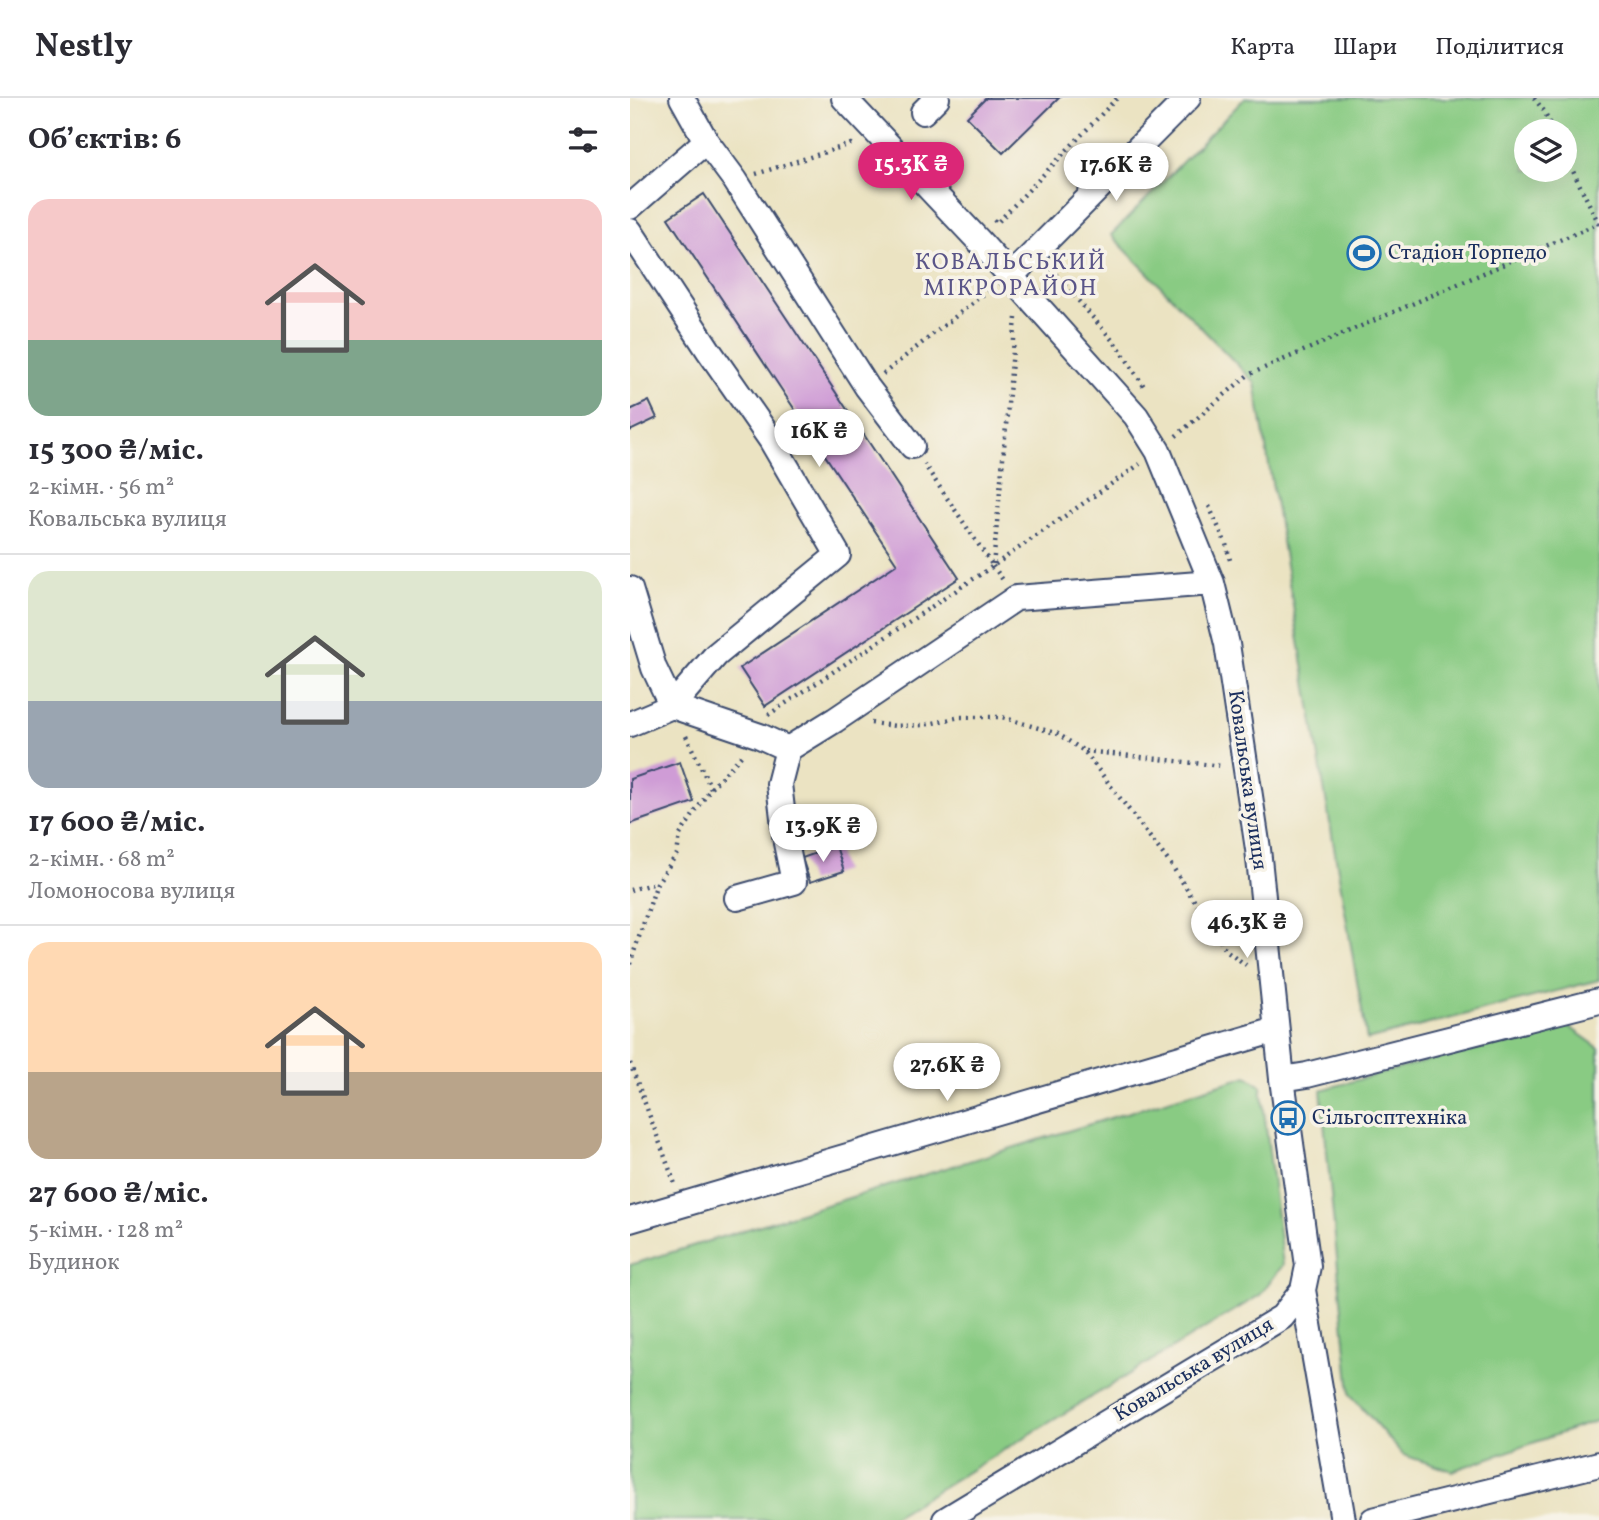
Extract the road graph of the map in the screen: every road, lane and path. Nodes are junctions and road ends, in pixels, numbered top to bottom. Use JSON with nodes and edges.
{"nodes":[{"id":1,"x":682,"y":98,"type":"edge"},
{"id":2,"x":844,"y":98,"type":"edge"},
{"id":3,"x":1117,"y":98,"type":"edge"},
{"id":4,"x":1188,"y":98,"type":"edge"},
{"id":5,"x":1534,"y":98,"type":"edge"},
{"id":6,"x":1548,"y":119,"type":"edge"},
{"id":7,"x":706,"y":141,"type":"junction"},
{"id":8,"x":860,"y":153,"type":"dead end"},
{"id":9,"x":1577,"y":179,"type":"edge"},
{"id":10,"x":735,"y":180,"type":"junction"},
{"id":11,"x":630,"y":208,"type":"edge"},
{"id":12,"x":987,"y":214,"type":"dead end"},
{"id":13,"x":1599,"y":224,"type":"edge"},
{"id":14,"x":630,"y":231,"type":"edge"},
{"id":15,"x":1011,"y":276,"type":"junction"},
{"id":16,"x":999,"y":299,"type":"dead end"},
{"id":17,"x":1008,"y":309,"type":"dead end"},
{"id":18,"x":867,"y":387,"type":"junction"},
{"id":19,"x":1177,"y":436,"type":"dead end"},
{"id":20,"x":912,"y":446,"type":"dead end"},
{"id":21,"x":1142,"y":463,"type":"dead end"},
{"id":22,"x":939,"y":486,"type":"dead end"},
{"id":23,"x":993,"y":566,"type":"junction"},
{"id":24,"x":1212,"y":583,"type":"junction"},
{"id":25,"x":630,"y":589,"type":"edge"},
{"id":26,"x":671,"y":706,"type":"junction"},
{"id":27,"x":835,"y":720,"type":"junction"},
{"id":28,"x":630,"y":724,"type":"edge"},
{"id":29,"x":760,"y":736,"type":"junction"},
{"id":30,"x":788,"y":749,"type":"junction"},
{"id":31,"x":1084,"y":751,"type":"junction"},
{"id":32,"x":1246,"y":767,"type":"junction"},
{"id":33,"x":711,"y":788,"type":"junction"},
{"id":34,"x":657,"y":883,"type":"junction"},
{"id":35,"x":630,"y":890,"type":"edge"},
{"id":36,"x":737,"y":898,"type":"dead end"},
{"id":37,"x":630,"y":964,"type":"edge"},
{"id":38,"x":1272,"y":983,"type":"junction"},
{"id":39,"x":1599,"y":1001,"type":"edge"},
{"id":40,"x":1276,"y":1030,"type":"junction"},
{"id":41,"x":630,"y":1063,"type":"edge"},
{"id":42,"x":1282,"y":1079,"type":"junction"},
{"id":43,"x":682,"y":1204,"type":"junction"},
{"id":44,"x":630,"y":1220,"type":"edge"},
{"id":45,"x":1303,"y":1290,"type":"junction"},
{"id":46,"x":1599,"y":1464,"type":"edge"},
{"id":47,"x":945,"y":1520,"type":"edge"},
{"id":48,"x":1343,"y":1520,"type":"edge"},
{"id":49,"x":1373,"y":1520,"type":"edge"}],
"edges":[{"from":1,"to":7,"type":"street"},
{"from":2,"to":15,"type":"street","name":"Ковальська вулиця"},
{"from":3,"to":12,"type":"path"},
{"from":4,"to":15,"type":"street"},
{"from":5,"to":6,"type":"path"},
{"from":7,"to":10,"type":"street"},
{"from":7,"to":11,"type":"street"},
{"from":8,"to":10,"type":"path"},
{"from":9,"to":13,"type":"path"},
{"from":10,"to":18,"type":"street"},
{"from":13,"to":19,"type":"path"},
{"from":14,"to":26,"type":"street"},
{"from":15,"to":24,"type":"street","name":"Ковальська вулиця"},
{"from":16,"to":18,"type":"path"},
{"from":17,"to":23,"type":"path"},
{"from":18,"to":20,"type":"street"},
{"from":21,"to":23,"type":"path"},
{"from":22,"to":23,"type":"path"},
{"from":23,"to":29,"type":"path"},
{"from":24,"to":27,"type":"street"},
{"from":24,"to":32,"type":"street","name":"Ковальська вулиця"},
{"from":25,"to":26,"type":"street"},
{"from":26,"to":28,"type":"street"},
{"from":26,"to":29,"type":"street"},
{"from":26,"to":33,"type":"path"},
{"from":27,"to":30,"type":"street"},
{"from":27,"to":31,"type":"path"},
{"from":29,"to":30,"type":"street"},
{"from":29,"to":33,"type":"path"},
{"from":30,"to":36,"type":"street"},
{"from":31,"to":32,"type":"path"},
{"from":31,"to":38,"type":"path"},
{"from":32,"to":38,"type":"street","name":"Ковальська вулиця"},
{"from":33,"to":34,"type":"path"},
{"from":34,"to":35,"type":"path"},
{"from":34,"to":37,"type":"path"},
{"from":38,"to":40,"type":"street","name":"Ковальська вулиця"},
{"from":39,"to":42,"type":"street"},
{"from":40,"to":42,"type":"street","name":"Ковальська вулиця"},
{"from":40,"to":43,"type":"street"},
{"from":41,"to":43,"type":"path"},
{"from":42,"to":45,"type":"street","name":"Ковальська вулиця"},
{"from":43,"to":44,"type":"street"},
{"from":45,"to":47,"type":"street","name":"Ковальська вулиця"},
{"from":45,"to":48,"type":"street"},
{"from":46,"to":49,"type":"street"}]}
